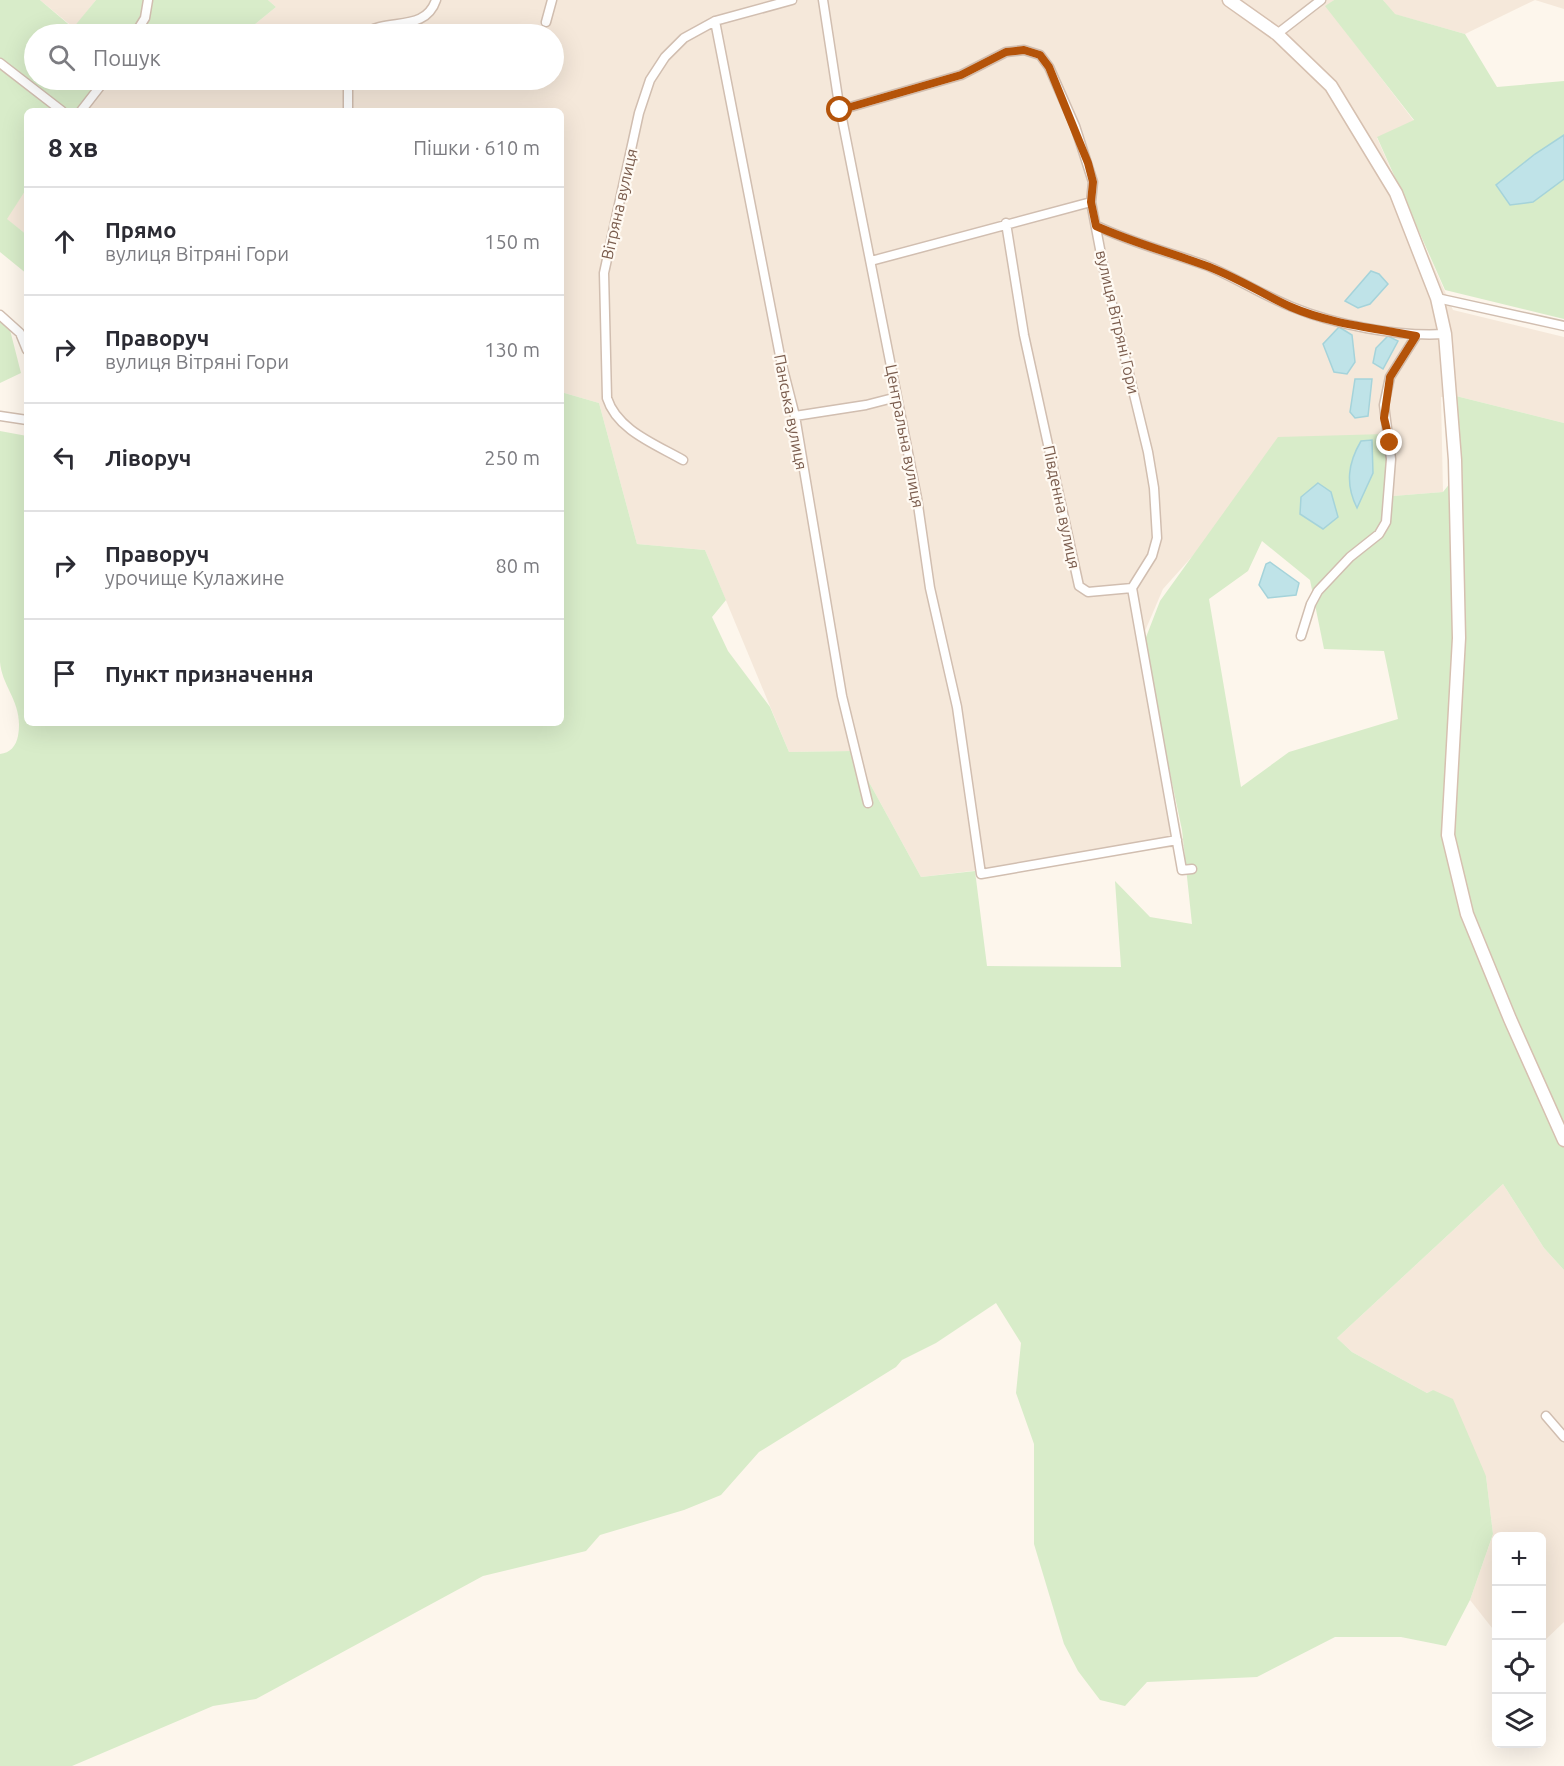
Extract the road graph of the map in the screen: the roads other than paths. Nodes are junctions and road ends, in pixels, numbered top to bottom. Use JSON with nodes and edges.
{"nodes":[{"id":1,"x":148,"y":0,"type":"edge"},
{"id":2,"x":436,"y":0,"type":"edge"},
{"id":3,"x":552,"y":0,"type":"edge"},
{"id":4,"x":792,"y":0,"type":"edge"},
{"id":5,"x":823,"y":0,"type":"edge"},
{"id":6,"x":1228,"y":0,"type":"edge"},
{"id":7,"x":1321,"y":0,"type":"edge"},
{"id":8,"x":715,"y":21,"type":"junction"},
{"id":9,"x":546,"y":22,"type":"dead end"},
{"id":10,"x":141,"y":24,"type":"edge"},
{"id":11,"x":398,"y":24,"type":"edge"},
{"id":12,"x":1277,"y":34,"type":"junction"},
{"id":13,"x":0,"y":63,"type":"edge"},
{"id":14,"x":24,"y":82,"type":"edge"},
{"id":15,"x":35,"y":90,"type":"edge"},
{"id":16,"x":97,"y":90,"type":"edge"},
{"id":17,"x":348,"y":90,"type":"edge"},
{"id":18,"x":58,"y":108,"type":"edge"},
{"id":19,"x":83,"y":108,"type":"edge"},
{"id":20,"x":348,"y":108,"type":"edge"},
{"id":21,"x":840,"y":110,"type":"junction"},
{"id":22,"x":1091,"y":202,"type":"junction"},
{"id":23,"x":1006,"y":223,"type":"junction"},
{"id":24,"x":1096,"y":226,"type":"junction"},
{"id":25,"x":871,"y":261,"type":"junction"},
{"id":26,"x":1437,"y":298,"type":"junction"},
{"id":27,"x":0,"y":315,"type":"edge"},
{"id":28,"x":1564,"y":326,"type":"edge"},
{"id":29,"x":1445,"y":334,"type":"junction"},
{"id":30,"x":1416,"y":336,"type":"junction"},
{"id":31,"x":24,"y":343,"type":"edge"},
{"id":32,"x":897,"y":397,"type":"junction"},
{"id":33,"x":0,"y":416,"type":"edge"},
{"id":34,"x":795,"y":416,"type":"junction"},
{"id":35,"x":24,"y":420,"type":"edge"},
{"id":36,"x":683,"y":460,"type":"dead end"},
{"id":37,"x":1132,"y":588,"type":"junction"},
{"id":38,"x":1301,"y":636,"type":"dead end"},
{"id":39,"x":868,"y":803,"type":"dead end"},
{"id":40,"x":1177,"y":840,"type":"junction"},
{"id":41,"x":1191,"y":869,"type":"dead end"},
{"id":42,"x":1564,"y":1140,"type":"edge"},
{"id":43,"x":1546,"y":1416,"type":"dead end"},
{"id":44,"x":1564,"y":1437,"type":"edge"}],
"edges":[{"from":1,"to":10,"type":"street"},
{"from":2,"to":11,"type":"street"},
{"from":3,"to":9,"type":"street"},
{"from":4,"to":8,"type":"street","name":"Вітряна вулиця"},
{"from":5,"to":21,"type":"street","name":"Центральна вулиця"},
{"from":6,"to":12,"type":"street"},
{"from":7,"to":12,"type":"street"},
{"from":8,"to":34,"type":"street","name":"Панська вулиця"},
{"from":8,"to":36,"type":"street","name":"Вітряна вулиця"},
{"from":12,"to":26,"type":"street"},
{"from":13,"to":14,"type":"street"},
{"from":15,"to":18,"type":"street"},
{"from":16,"to":19,"type":"street"},
{"from":17,"to":20,"type":"street"},
{"from":21,"to":22,"type":"street","name":"вулиця Вітряні Гори"},
{"from":21,"to":25,"type":"street","name":"Центральна вулиця"},
{"from":22,"to":23,"type":"street"},
{"from":22,"to":24,"type":"street","name":"вулиця Вітряні Гори"},
{"from":23,"to":25,"type":"street"},
{"from":23,"to":37,"type":"street","name":"Південна вулиця"},
{"from":24,"to":30,"type":"street"},
{"from":24,"to":37,"type":"street","name":"вулиця Вітряні Гори"},
{"from":25,"to":32,"type":"street","name":"Центральна вулиця"},
{"from":26,"to":28,"type":"street"},
{"from":26,"to":29,"type":"street"},
{"from":27,"to":31,"type":"street"},
{"from":29,"to":30,"type":"street"},
{"from":29,"to":42,"type":"street"},
{"from":30,"to":38,"type":"street"},
{"from":32,"to":34,"type":"street"},
{"from":32,"to":40,"type":"street","name":"Центральна вулиця"},
{"from":33,"to":35,"type":"street"},
{"from":34,"to":39,"type":"street","name":"Панська вулиця"},
{"from":37,"to":40,"type":"street"},
{"from":40,"to":41,"type":"street"},
{"from":43,"to":44,"type":"street"}]}
